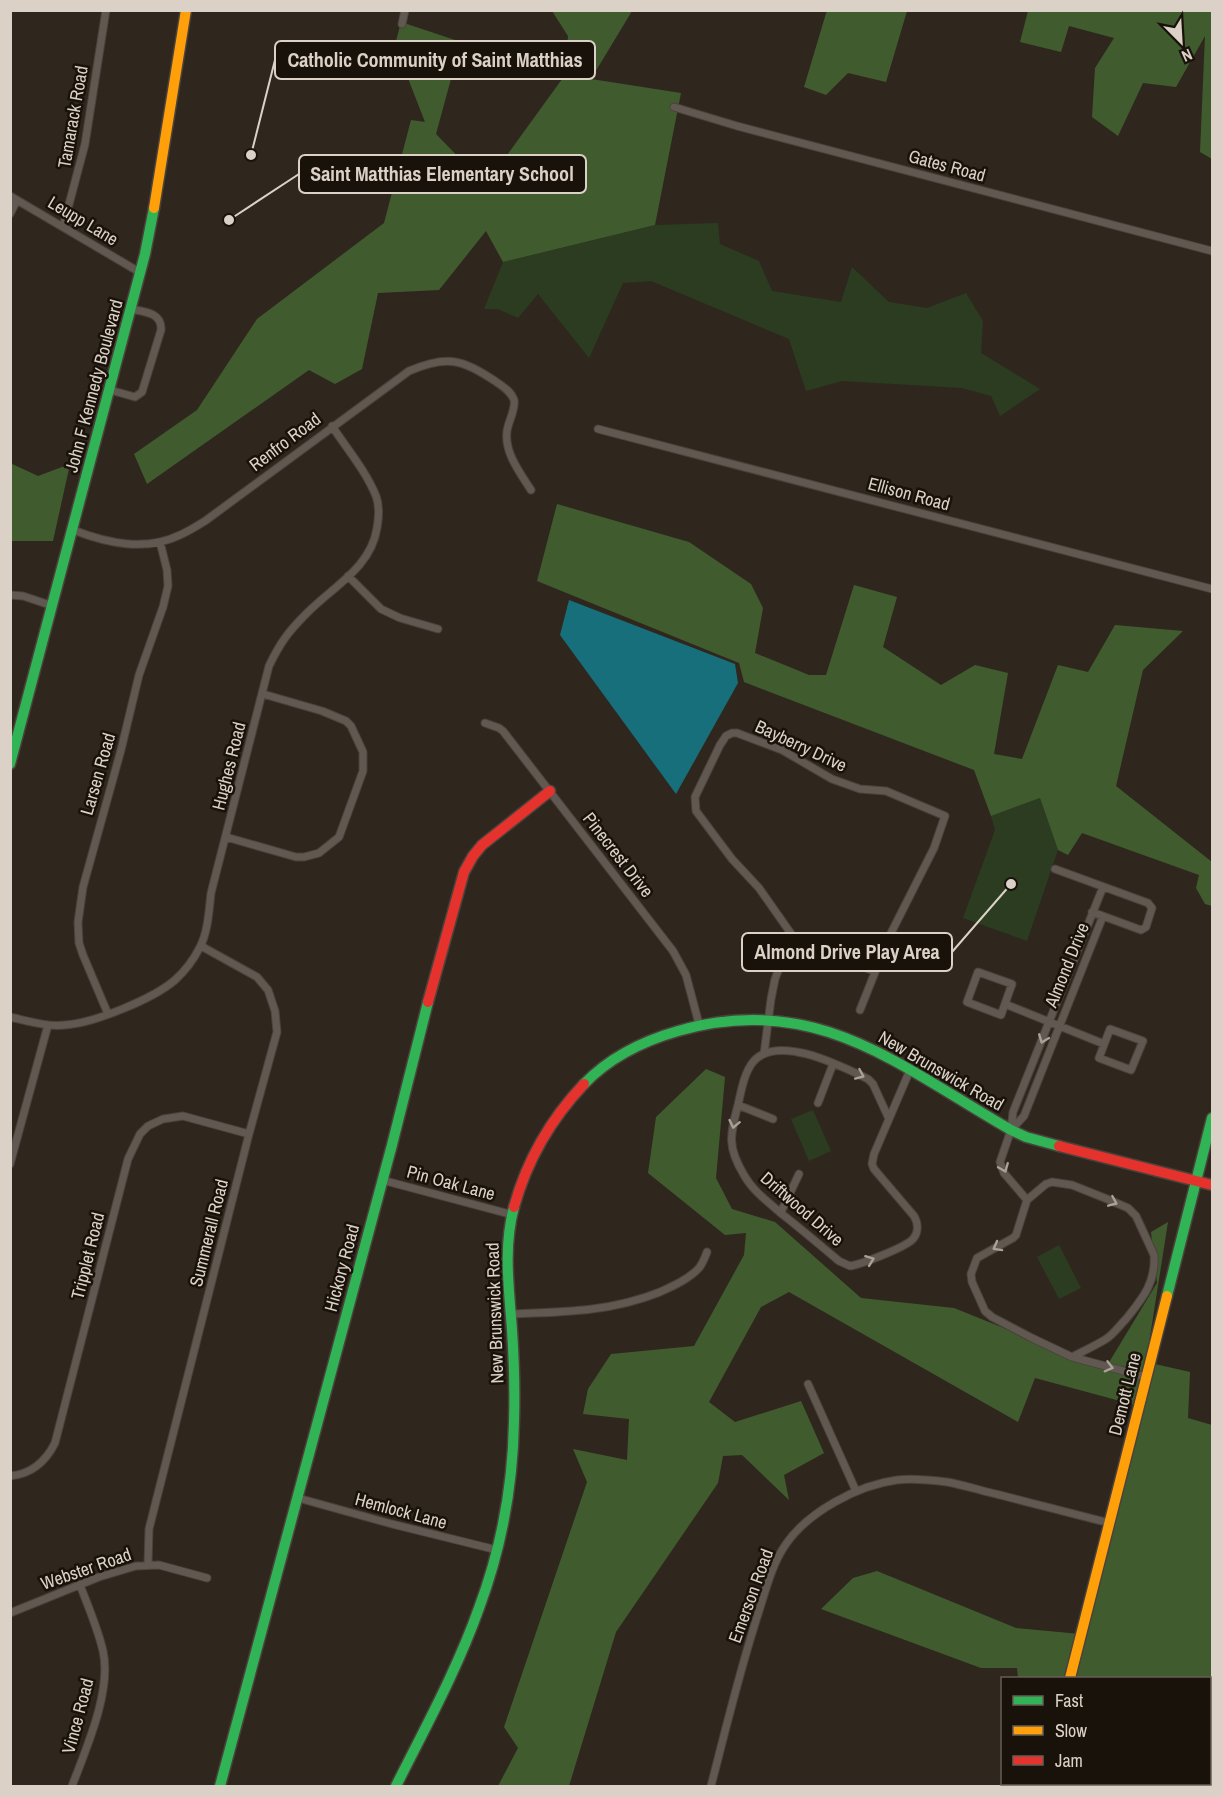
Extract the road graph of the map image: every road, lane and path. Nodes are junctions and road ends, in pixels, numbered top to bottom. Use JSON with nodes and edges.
{"nodes":[{"id":1,"x":106,"y":10,"type":"edge"},
{"id":2,"x":186,"y":10,"type":"edge"},
{"id":3,"x":405,"y":10,"type":"edge"},
{"id":4,"x":402,"y":24,"type":"dead end"},
{"id":5,"x":674,"y":107,"type":"dead end"},
{"id":6,"x":14,"y":198,"type":"edge"},
{"id":7,"x":10,"y":214,"type":"edge"},
{"id":8,"x":63,"y":227,"type":"junction"},
{"id":9,"x":1212,"y":251,"type":"edge"},
{"id":10,"x":141,"y":273,"type":"junction"},
{"id":11,"x":131,"y":309,"type":"junction"},
{"id":12,"x":110,"y":390,"type":"junction"},
{"id":13,"x":332,"y":426,"type":"junction"},
{"id":14,"x":598,"y":429,"type":"dead end"},
{"id":15,"x":531,"y":490,"type":"dead end"},
{"id":16,"x":73,"y":530,"type":"junction"},
{"id":17,"x":160,"y":542,"type":"junction"},
{"id":18,"x":348,"y":576,"type":"junction"},
{"id":19,"x":1212,"y":589,"type":"edge"},
{"id":20,"x":10,"y":595,"type":"edge"},
{"id":21,"x":53,"y":606,"type":"junction"},
{"id":22,"x":438,"y":629,"type":"dead end"},
{"id":23,"x":263,"y":694,"type":"junction"},
{"id":24,"x":485,"y":723,"type":"dead end"},
{"id":25,"x":10,"y":764,"type":"edge"},
{"id":26,"x":550,"y":791,"type":"junction"},
{"id":27,"x":226,"y":837,"type":"junction"},
{"id":28,"x":1055,"y":869,"type":"dead end"},
{"id":29,"x":1103,"y":887,"type":"junction"},
{"id":30,"x":1092,"y":912,"type":"junction"},
{"id":31,"x":1103,"y":916,"type":"junction"},
{"id":32,"x":792,"y":935,"type":"junction"},
{"id":33,"x":201,"y":946,"type":"junction"},
{"id":34,"x":874,"y":971,"type":"junction"},
{"id":35,"x":1005,"y":1004,"type":"junction"},
{"id":36,"x":860,"y":1010,"type":"dead end"},
{"id":37,"x":108,"y":1014,"type":"junction"},
{"id":38,"x":10,"y":1017,"type":"edge"},
{"id":39,"x":769,"y":1019,"type":"junction"},
{"id":40,"x":1049,"y":1022,"type":"junction"},
{"id":41,"x":699,"y":1024,"type":"junction"},
{"id":42,"x":48,"y":1025,"type":"junction"},
{"id":43,"x":1059,"y":1026,"type":"junction"},
{"id":44,"x":1104,"y":1044,"type":"junction"},
{"id":45,"x":764,"y":1054,"type":"junction"},
{"id":46,"x":833,"y":1064,"type":"junction"},
{"id":47,"x":910,"y":1070,"type":"junction"},
{"id":48,"x":818,"y":1103,"type":"dead end"},
{"id":49,"x":738,"y":1106,"type":"junction"},
{"id":50,"x":1212,"y":1118,"type":"edge"},
{"id":51,"x":772,"y":1119,"type":"dead end"},
{"id":52,"x":889,"y":1119,"type":"junction"},
{"id":53,"x":1011,"y":1130,"type":"junction"},
{"id":54,"x":249,"y":1134,"type":"junction"},
{"id":55,"x":10,"y":1164,"type":"edge"},
{"id":56,"x":799,"y":1174,"type":"dead end"},
{"id":57,"x":382,"y":1180,"type":"junction"},
{"id":58,"x":1196,"y":1181,"type":"junction"},
{"id":59,"x":1212,"y":1185,"type":"edge"},
{"id":60,"x":1027,"y":1200,"type":"junction"},
{"id":61,"x":781,"y":1212,"type":"junction"},
{"id":62,"x":513,"y":1215,"type":"junction"},
{"id":63,"x":707,"y":1252,"type":"dead end"},
{"id":64,"x":510,"y":1314,"type":"junction"},
{"id":65,"x":1072,"y":1357,"type":"junction"},
{"id":66,"x":1146,"y":1377,"type":"junction"},
{"id":67,"x":808,"y":1384,"type":"dead end"},
{"id":68,"x":10,"y":1476,"type":"edge"},
{"id":69,"x":856,"y":1491,"type":"junction"},
{"id":70,"x":298,"y":1498,"type":"junction"},
{"id":71,"x":1110,"y":1523,"type":"junction"},
{"id":72,"x":497,"y":1550,"type":"junction"},
{"id":73,"x":148,"y":1564,"type":"junction"},
{"id":74,"x":207,"y":1578,"type":"dead end"},
{"id":75,"x":80,"y":1585,"type":"junction"},
{"id":76,"x":10,"y":1613,"type":"edge"},
{"id":77,"x":1070,"y":1677,"type":"edge"},
{"id":78,"x":72,"y":1786,"type":"edge"},
{"id":79,"x":220,"y":1786,"type":"edge"},
{"id":80,"x":396,"y":1786,"type":"edge"},
{"id":81,"x":711,"y":1786,"type":"edge"}],
"edges":[{"from":1,"to":8,"type":"street","name":"Tamarack Road"},
{"from":2,"to":10,"type":"street","name":"John F Kennedy Boulevard"},
{"from":3,"to":4,"type":"street"},
{"from":5,"to":9,"type":"street","name":"Gates Road"},
{"from":6,"to":7,"type":"street"},
{"from":6,"to":8,"type":"street","name":"Leupp Lane"},
{"from":8,"to":10,"type":"street","name":"Leupp Lane"},
{"from":10,"to":11,"type":"street","name":"John F Kennedy Boulevard"},
{"from":11,"to":12,"type":"street","name":"John F Kennedy Boulevard"},
{"from":11,"to":12,"type":"street"},
{"from":12,"to":16,"type":"street","name":"John F Kennedy Boulevard"},
{"from":13,"to":15,"type":"street","name":"Renfro Road"},
{"from":13,"to":17,"type":"street","name":"Renfro Road"},
{"from":13,"to":18,"type":"street","name":"Hughes Road"},
{"from":14,"to":19,"type":"street","name":"Ellison Road"},
{"from":16,"to":17,"type":"street","name":"Renfro Road"},
{"from":16,"to":21,"type":"street","name":"John F Kennedy Boulevard"},
{"from":17,"to":37,"type":"street","name":"Larsen Road"},
{"from":18,"to":22,"type":"street"},
{"from":18,"to":23,"type":"street","name":"Hughes Road"},
{"from":20,"to":21,"type":"street"},
{"from":21,"to":25,"type":"street","name":"John F Kennedy Boulevard"},
{"from":23,"to":27,"type":"street","name":"Hughes Road"},
{"from":23,"to":27,"type":"street"},
{"from":24,"to":26,"type":"street","name":"Pinecrest Drive"},
{"from":26,"to":41,"type":"street","name":"Pinecrest Drive"},
{"from":26,"to":57,"type":"street","name":"Hickory Road"},
{"from":27,"to":33,"type":"street","name":"Hughes Road"},
{"from":28,"to":29,"type":"street","name":"Almond Drive"},
{"from":29,"to":30,"type":"street","name":"Almond Drive"},
{"from":29,"to":31,"type":"street","name":"Almond Drive"},
{"from":30,"to":31,"type":"street","name":"Almond Drive"},
{"from":30,"to":40,"type":"street","name":"Almond Drive"},
{"from":31,"to":43,"type":"street","name":"Almond Drive"},
{"from":32,"to":34,"type":"street","name":"Bayberry Drive"},
{"from":32,"to":34,"type":"street","name":"Bayberry Drive"},
{"from":32,"to":39,"type":"street"},
{"from":33,"to":37,"type":"street","name":"Hughes Road"},
{"from":33,"to":54,"type":"street","name":"Summerall Road"},
{"from":34,"to":36,"type":"street"},
{"from":35,"to":35,"type":"street"},
{"from":35,"to":40,"type":"street","name":"Almond Drive"},
{"from":37,"to":42,"type":"street","name":"Hughes Road"},
{"from":38,"to":42,"type":"street","name":"Hughes Road"},
{"from":39,"to":41,"type":"street","name":"New Brunswick Road"},
{"from":39,"to":45,"type":"street","name":"Driftwood Drive"},
{"from":39,"to":47,"type":"street","name":"New Brunswick Road"},
{"from":40,"to":43,"type":"street","name":"Almond Drive"},
{"from":40,"to":53,"type":"street","name":"Almond Drive","one_way":true},
{"from":41,"to":62,"type":"street","name":"New Brunswick Road"},
{"from":42,"to":55,"type":"street"},
{"from":43,"to":44,"type":"street","name":"Almond Drive"},
{"from":43,"to":53,"type":"street","name":"Almond Drive"},
{"from":44,"to":44,"type":"street"},
{"from":45,"to":46,"type":"street"},
{"from":45,"to":49,"type":"street","name":"Driftwood Drive"},
{"from":46,"to":48,"type":"street"},
{"from":46,"to":52,"type":"street","one_way":true},
{"from":47,"to":52,"type":"street","name":"Driftwood Drive"},
{"from":47,"to":53,"type":"street","name":"New Brunswick Road"},
{"from":49,"to":51,"type":"street"},
{"from":49,"to":61,"type":"street","name":"Driftwood Drive","one_way":true},
{"from":50,"to":58,"type":"street","name":"Demott Lane"},
{"from":61,"to":52,"type":"street","name":"Driftwood Drive","one_way":true},
{"from":53,"to":58,"type":"street","name":"New Brunswick Road"},
{"from":53,"to":60,"type":"street","one_way":true},
{"from":54,"to":68,"type":"street","name":"Tripplet Road"},
{"from":54,"to":73,"type":"street","name":"Summerall Road"},
{"from":56,"to":61,"type":"street"},
{"from":57,"to":62,"type":"street","name":"Pin Oak Lane"},
{"from":57,"to":70,"type":"street","name":"Hickory Road"},
{"from":58,"to":59,"type":"street","name":"New Brunswick Road"},
{"from":58,"to":66,"type":"street","name":"Demott Lane"},
{"from":60,"to":65,"type":"street","one_way":true},
{"from":60,"to":65,"type":"street","one_way":true},
{"from":62,"to":64,"type":"street","name":"New Brunswick Road"},
{"from":63,"to":64,"type":"street"},
{"from":64,"to":72,"type":"street","name":"New Brunswick Road"},
{"from":65,"to":66,"type":"street","one_way":true},
{"from":66,"to":71,"type":"street","name":"Demott Lane"},
{"from":67,"to":69,"type":"street"},
{"from":69,"to":71,"type":"street","name":"Emerson Road"},
{"from":69,"to":81,"type":"street","name":"Emerson Road"},
{"from":70,"to":72,"type":"street","name":"Hemlock Lane"},
{"from":70,"to":79,"type":"street","name":"Hickory Road"},
{"from":71,"to":77,"type":"street","name":"Demott Lane"},
{"from":72,"to":80,"type":"street","name":"New Brunswick Road"},
{"from":73,"to":74,"type":"street","name":"Webster Road"},
{"from":73,"to":75,"type":"street","name":"Webster Road"},
{"from":75,"to":76,"type":"street","name":"Webster Road"},
{"from":75,"to":78,"type":"street","name":"Vince Road"}]}
